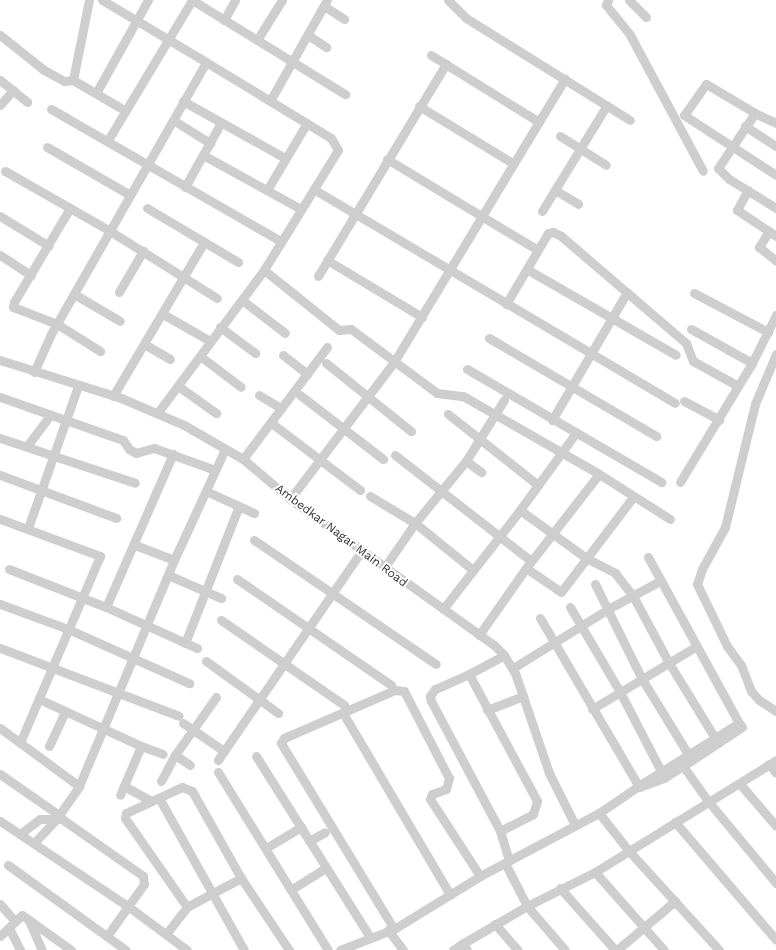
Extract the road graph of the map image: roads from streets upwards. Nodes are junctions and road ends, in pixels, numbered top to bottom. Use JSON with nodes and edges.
{"nodes":[{"id":1,"x":89,"y":0,"type":"edge"},
{"id":2,"x":102,"y":0,"type":"edge"},
{"id":3,"x":148,"y":0,"type":"edge"},
{"id":4,"x":192,"y":0,"type":"edge"},
{"id":5,"x":235,"y":0,"type":"edge"},
{"id":6,"x":282,"y":0,"type":"edge"},
{"id":7,"x":448,"y":0,"type":"edge"},
{"id":8,"x":608,"y":0,"type":"edge"},
{"id":9,"x":629,"y":0,"type":"edge"},
{"id":10,"x":326,"y":3,"type":"edge"},
{"id":11,"x":646,"y":17,"type":"dead end"},
{"id":12,"x":344,"y":19,"type":"dead end"},
{"id":13,"x":136,"y":20,"type":"junction"},
{"id":14,"x":224,"y":20,"type":"junction"},
{"id":15,"x":308,"y":35,"type":"junction"},
{"id":16,"x":1,"y":36,"type":"edge"},
{"id":17,"x":168,"y":40,"type":"junction"},
{"id":18,"x":257,"y":40,"type":"junction"},
{"id":19,"x":326,"y":47,"type":"dead end"},
{"id":20,"x":431,"y":56,"type":"dead end"},
{"id":21,"x":206,"y":62,"type":"junction"},
{"id":22,"x":291,"y":62,"type":"junction"},
{"id":23,"x":446,"y":64,"type":"junction"},
{"id":24,"x":565,"y":79,"type":"junction"},
{"id":25,"x":0,"y":80,"type":"edge"},
{"id":26,"x":73,"y":80,"type":"junction"},
{"id":27,"x":13,"y":90,"type":"junction"},
{"id":28,"x":96,"y":93,"type":"junction"},
{"id":29,"x":345,"y":94,"type":"dead end"},
{"id":30,"x":183,"y":101,"type":"junction"},
{"id":31,"x":270,"y":101,"type":"junction"},
{"id":32,"x":27,"y":102,"type":"dead end"},
{"id":33,"x":0,"y":105,"type":"edge"},
{"id":34,"x":608,"y":105,"type":"junction"},
{"id":35,"x":419,"y":106,"type":"junction"},
{"id":36,"x":51,"y":109,"type":"dead end"},
{"id":37,"x":126,"y":111,"type":"junction"},
{"id":38,"x":755,"y":113,"type":"junction"},
{"id":39,"x":173,"y":120,"type":"junction"},
{"id":40,"x":630,"y":120,"type":"dead end"},
{"id":41,"x":539,"y":122,"type":"junction"},
{"id":42,"x":221,"y":123,"type":"junction"},
{"id":43,"x":307,"y":123,"type":"junction"},
{"id":44,"x":776,"y":123,"type":"edge"},
{"id":45,"x":745,"y":126,"type":"junction"},
{"id":46,"x":560,"y":136,"type":"dead end"},
{"id":47,"x":108,"y":140,"type":"junction"},
{"id":48,"x":210,"y":143,"type":"junction"},
{"id":49,"x":731,"y":146,"type":"junction"},
{"id":50,"x":776,"y":146,"type":"edge"},
{"id":51,"x":47,"y":147,"type":"dead end"},
{"id":52,"x":581,"y":148,"type":"junction"},
{"id":53,"x":203,"y":156,"type":"junction"},
{"id":54,"x":285,"y":158,"type":"junction"},
{"id":55,"x":387,"y":159,"type":"junction"},
{"id":56,"x":514,"y":164,"type":"junction"},
{"id":57,"x":148,"y":165,"type":"junction"},
{"id":58,"x":606,"y":165,"type":"dead end"},
{"id":59,"x":5,"y":171,"type":"dead end"},
{"id":60,"x":703,"y":171,"type":"dead end"},
{"id":61,"x":776,"y":175,"type":"edge"},
{"id":62,"x":185,"y":187,"type":"junction"},
{"id":63,"x":267,"y":190,"type":"junction"},
{"id":64,"x":315,"y":190,"type":"junction"},
{"id":65,"x":555,"y":190,"type":"junction"},
{"id":66,"x":748,"y":190,"type":"junction"},
{"id":67,"x":130,"y":195,"type":"junction"},
{"id":68,"x":578,"y":204,"type":"dead end"},
{"id":69,"x":70,"y":208,"type":"junction"},
{"id":70,"x":147,"y":208,"type":"dead end"},
{"id":71,"x":776,"y":208,"type":"edge"},
{"id":72,"x":301,"y":209,"type":"junction"},
{"id":73,"x":542,"y":211,"type":"dead end"},
{"id":74,"x":354,"y":213,"type":"junction"},
{"id":75,"x":0,"y":216,"type":"edge"},
{"id":76,"x":482,"y":216,"type":"junction"},
{"id":77,"x":110,"y":231,"type":"junction"},
{"id":78,"x":772,"y":233,"type":"edge"},
{"id":79,"x":281,"y":241,"type":"junction"},
{"id":80,"x":204,"y":242,"type":"junction"},
{"id":81,"x":49,"y":246,"type":"junction"},
{"id":82,"x":538,"y":250,"type":"junction"},
{"id":83,"x":143,"y":251,"type":"junction"},
{"id":84,"x":0,"y":254,"type":"edge"},
{"id":85,"x":327,"y":260,"type":"junction"},
{"id":86,"x":776,"y":260,"type":"edge"},
{"id":87,"x":238,"y":262,"type":"dead end"},
{"id":88,"x":264,"y":270,"type":"junction"},
{"id":89,"x":451,"y":270,"type":"junction"},
{"id":90,"x":530,"y":271,"type":"dead end"},
{"id":91,"x":32,"y":275,"type":"junction"},
{"id":92,"x":318,"y":276,"type":"dead end"},
{"id":93,"x":184,"y":277,"type":"junction"},
{"id":94,"x":119,"y":292,"type":"dead end"},
{"id":95,"x":626,"y":292,"type":"junction"},
{"id":96,"x":694,"y":293,"type":"dead end"},
{"id":97,"x":74,"y":294,"type":"junction"},
{"id":98,"x":217,"y":298,"type":"dead end"},
{"id":99,"x":242,"y":300,"type":"junction"},
{"id":100,"x":506,"y":304,"type":"junction"},
{"id":101,"x":163,"y":314,"type":"junction"},
{"id":102,"x":776,"y":315,"type":"edge"},
{"id":103,"x":422,"y":317,"type":"junction"},
{"id":104,"x":611,"y":318,"type":"junction"},
{"id":105,"x":120,"y":321,"type":"dead end"},
{"id":106,"x":57,"y":324,"type":"junction"},
{"id":107,"x":220,"y":328,"type":"junction"},
{"id":108,"x":691,"y":329,"type":"dead end"},
{"id":109,"x":768,"y":332,"type":"junction"},
{"id":110,"x":285,"y":333,"type":"dead end"},
{"id":111,"x":489,"y":338,"type":"dead end"},
{"id":112,"x":210,"y":341,"type":"junction"},
{"id":113,"x":144,"y":344,"type":"junction"},
{"id":114,"x":327,"y":347,"type":"dead end"},
{"id":115,"x":100,"y":351,"type":"dead end"},
{"id":116,"x":255,"y":353,"type":"dead end"},
{"id":117,"x":591,"y":353,"type":"junction"},
{"id":118,"x":776,"y":354,"type":"edge"},
{"id":119,"x":283,"y":355,"type":"dead end"},
{"id":120,"x":676,"y":355,"type":"dead end"},
{"id":121,"x":200,"y":356,"type":"junction"},
{"id":122,"x":0,"y":360,"type":"edge"},
{"id":123,"x":170,"y":360,"type":"dead end"},
{"id":124,"x":326,"y":362,"type":"dead end"},
{"id":125,"x":394,"y":362,"type":"junction"},
{"id":126,"x":752,"y":363,"type":"junction"},
{"id":127,"x":467,"y":369,"type":"dead end"},
{"id":128,"x":34,"y":372,"type":"junction"},
{"id":129,"x":307,"y":374,"type":"junction"},
{"id":130,"x":78,"y":386,"type":"junction"},
{"id":131,"x":178,"y":386,"type":"junction"},
{"id":132,"x":571,"y":386,"type":"junction"},
{"id":133,"x":738,"y":386,"type":"junction"},
{"id":134,"x":242,"y":387,"type":"dead end"},
{"id":135,"x":259,"y":395,"type":"dead end"},
{"id":136,"x":300,"y":395,"type":"dead end"},
{"id":137,"x":113,"y":396,"type":"junction"},
{"id":138,"x":369,"y":397,"type":"junction"},
{"id":139,"x":0,"y":398,"type":"edge"},
{"id":140,"x":504,"y":400,"type":"dead end"},
{"id":141,"x":684,"y":402,"type":"dead end"},
{"id":142,"x":675,"y":403,"type":"dead end"},
{"id":143,"x":281,"y":408,"type":"junction"},
{"id":144,"x":158,"y":412,"type":"junction"},
{"id":145,"x":216,"y":412,"type":"dead end"},
{"id":146,"x":448,"y":414,"type":"dead end"},
{"id":147,"x":496,"y":414,"type":"junction"},
{"id":148,"x":50,"y":415,"type":"junction"},
{"id":149,"x":65,"y":420,"type":"junction"},
{"id":150,"x":552,"y":420,"type":"junction"},
{"id":151,"x":719,"y":420,"type":"junction"},
{"id":152,"x":274,"y":424,"type":"dead end"},
{"id":153,"x":345,"y":430,"type":"junction"},
{"id":154,"x":411,"y":431,"type":"dead end"},
{"id":155,"x":575,"y":434,"type":"junction"},
{"id":156,"x":656,"y":436,"type":"dead end"},
{"id":157,"x":0,"y":438,"type":"edge"},
{"id":158,"x":479,"y":440,"type":"junction"},
{"id":159,"x":27,"y":446,"type":"junction"},
{"id":160,"x":225,"y":449,"type":"junction"},
{"id":161,"x":562,"y":452,"type":"junction"},
{"id":162,"x":53,"y":454,"type":"junction"},
{"id":163,"x":173,"y":454,"type":"junction"},
{"id":164,"x":395,"y":455,"type":"dead end"},
{"id":165,"x":243,"y":459,"type":"junction"},
{"id":166,"x":383,"y":459,"type":"dead end"},
{"id":167,"x":320,"y":461,"type":"junction"},
{"id":168,"x":466,"y":461,"type":"junction"},
{"id":169,"x":216,"y":470,"type":"junction"},
{"id":170,"x":481,"y":472,"type":"dead end"},
{"id":171,"x":599,"y":474,"type":"junction"},
{"id":172,"x":0,"y":475,"type":"edge"},
{"id":173,"x":661,"y":482,"type":"dead end"},
{"id":174,"x":680,"y":482,"type":"dead end"},
{"id":175,"x":135,"y":483,"type":"dead end"},
{"id":176,"x":538,"y":485,"type":"junction"},
{"id":177,"x":360,"y":490,"type":"dead end"},
{"id":178,"x":442,"y":490,"type":"junction"},
{"id":179,"x":40,"y":491,"type":"junction"},
{"id":180,"x":206,"y":491,"type":"junction"},
{"id":181,"x":370,"y":496,"type":"dead end"},
{"id":182,"x":633,"y":497,"type":"junction"},
{"id":183,"x":290,"y":500,"type":"junction"},
{"id":184,"x":239,"y":506,"type":"junction"},
{"id":185,"x":520,"y":510,"type":"junction"},
{"id":186,"x":254,"y":513,"type":"dead end"},
{"id":187,"x":116,"y":518,"type":"dead end"},
{"id":188,"x":0,"y":519,"type":"edge"},
{"id":189,"x":670,"y":519,"type":"dead end"},
{"id":190,"x":415,"y":523,"type":"junction"},
{"id":191,"x":28,"y":528,"type":"junction"},
{"id":192,"x":552,"y":533,"type":"junction"},
{"id":193,"x":499,"y":536,"type":"junction"},
{"id":194,"x":254,"y":540,"type":"dead end"},
{"id":195,"x":135,"y":545,"type":"junction"},
{"id":196,"x":361,"y":552,"type":"junction"},
{"id":197,"x":648,"y":557,"type":"dead end"},
{"id":198,"x":586,"y":558,"type":"junction"},
{"id":199,"x":174,"y":560,"type":"junction"},
{"id":200,"x":528,"y":565,"type":"junction"},
{"id":201,"x":384,"y":568,"type":"junction"},
{"id":202,"x":9,"y":569,"type":"dead end"},
{"id":203,"x":473,"y":570,"type":"junction"},
{"id":204,"x":168,"y":575,"type":"junction"},
{"id":205,"x":236,"y":579,"type":"dead end"},
{"id":206,"x":660,"y":581,"type":"junction"},
{"id":207,"x":595,"y":584,"type":"dead end"},
{"id":208,"x":205,"y":592,"type":"junction"},
{"id":209,"x":333,"y":594,"type":"junction"},
{"id":210,"x":633,"y":596,"type":"junction"},
{"id":211,"x":81,"y":598,"type":"junction"},
{"id":212,"x":221,"y":598,"type":"dead end"},
{"id":213,"x":0,"y":604,"type":"edge"},
{"id":214,"x":106,"y":607,"type":"junction"},
{"id":215,"x":570,"y":607,"type":"dead end"},
{"id":216,"x":443,"y":609,"type":"junction"},
{"id":217,"x":608,"y":609,"type":"junction"},
{"id":218,"x":540,"y":618,"type":"dead end"},
{"id":219,"x":221,"y":620,"type":"dead end"},
{"id":220,"x":147,"y":626,"type":"junction"},
{"id":221,"x":580,"y":627,"type":"junction"},
{"id":222,"x":308,"y":628,"type":"junction"},
{"id":223,"x":68,"y":629,"type":"junction"},
{"id":224,"x":479,"y":635,"type":"junction"},
{"id":225,"x":185,"y":643,"type":"junction"},
{"id":226,"x":553,"y":643,"type":"junction"},
{"id":227,"x":697,"y":646,"type":"junction"},
{"id":228,"x":0,"y":648,"type":"edge"},
{"id":229,"x":197,"y":648,"type":"dead end"},
{"id":230,"x":504,"y":655,"type":"junction"},
{"id":231,"x":133,"y":658,"type":"junction"},
{"id":232,"x":206,"y":661,"type":"dead end"},
{"id":233,"x":669,"y":663,"type":"junction"},
{"id":234,"x":284,"y":664,"type":"junction"},
{"id":235,"x":436,"y":664,"type":"dead end"},
{"id":236,"x":52,"y":668,"type":"junction"},
{"id":237,"x":513,"y":668,"type":"junction"},
{"id":238,"x":468,"y":674,"type":"junction"},
{"id":239,"x":642,"y":679,"type":"junction"},
{"id":240,"x":189,"y":684,"type":"dead end"},
{"id":241,"x":391,"y":685,"type":"dead end"},
{"id":242,"x":620,"y":692,"type":"junction"},
{"id":243,"x":118,"y":693,"type":"junction"},
{"id":244,"x":523,"y":696,"type":"junction"},
{"id":245,"x":216,"y":697,"type":"dead end"},
{"id":246,"x":39,"y":699,"type":"junction"},
{"id":247,"x":260,"y":700,"type":"junction"},
{"id":248,"x":343,"y":709,"type":"junction"},
{"id":249,"x":592,"y":709,"type":"junction"},
{"id":250,"x":487,"y":710,"type":"junction"},
{"id":251,"x":65,"y":711,"type":"junction"},
{"id":252,"x":776,"y":711,"type":"edge"},
{"id":253,"x":278,"y":712,"type":"dead end"},
{"id":254,"x":0,"y":728,"type":"edge"},
{"id":255,"x":104,"y":729,"type":"junction"},
{"id":256,"x":193,"y":730,"type":"junction"},
{"id":257,"x":717,"y":741,"type":"junction"},
{"id":258,"x":20,"y":743,"type":"junction"},
{"id":259,"x":49,"y":746,"type":"dead end"},
{"id":260,"x":141,"y":746,"type":"junction"},
{"id":261,"x":224,"y":751,"type":"junction"},
{"id":262,"x":163,"y":754,"type":"dead end"},
{"id":263,"x":175,"y":755,"type":"junction"},
{"id":264,"x":256,"y":756,"type":"dead end"},
{"id":265,"x":690,"y":758,"type":"junction"},
{"id":266,"x":218,"y":760,"type":"dead end"},
{"id":267,"x":772,"y":762,"type":"edge"},
{"id":268,"x":190,"y":765,"type":"dead end"},
{"id":269,"x":683,"y":766,"type":"junction"},
{"id":270,"x":218,"y":772,"type":"dead end"},
{"id":271,"x":776,"y":773,"type":"edge"},
{"id":272,"x":0,"y":774,"type":"edge"},
{"id":273,"x":663,"y":775,"type":"junction"},
{"id":274,"x":162,"y":781,"type":"dead end"},
{"id":275,"x":740,"y":784,"type":"junction"},
{"id":276,"x":79,"y":786,"type":"junction"},
{"id":277,"x":639,"y":787,"type":"junction"},
{"id":278,"x":155,"y":800,"type":"junction"},
{"id":279,"x":708,"y":801,"type":"junction"},
{"id":280,"x":600,"y":813,"type":"junction"},
{"id":281,"x":58,"y":817,"type":"junction"},
{"id":282,"x":0,"y":821,"type":"edge"},
{"id":283,"x":675,"y":822,"type":"junction"},
{"id":284,"x":575,"y":825,"type":"junction"},
{"id":285,"x":776,"y":826,"type":"edge"},
{"id":286,"x":301,"y":828,"type":"junction"},
{"id":287,"x":0,"y":829,"type":"edge"},
{"id":288,"x":500,"y":831,"type":"junction"},
{"id":289,"x":17,"y":832,"type":"junction"},
{"id":290,"x":325,"y":832,"type":"dead end"},
{"id":291,"x":309,"y":842,"type":"junction"},
{"id":292,"x":34,"y":843,"type":"junction"},
{"id":293,"x":266,"y":848,"type":"junction"},
{"id":294,"x":628,"y":850,"type":"junction"},
{"id":295,"x":507,"y":862,"type":"junction"},
{"id":296,"x":8,"y":865,"type":"dead end"},
{"id":297,"x":325,"y":868,"type":"junction"},
{"id":298,"x":595,"y":872,"type":"junction"},
{"id":299,"x":480,"y":876,"type":"junction"},
{"id":300,"x":241,"y":878,"type":"junction"},
{"id":301,"x":776,"y":883,"type":"edge"},
{"id":302,"x":560,"y":888,"type":"junction"},
{"id":303,"x":292,"y":889,"type":"junction"},
{"id":304,"x":211,"y":894,"type":"junction"},
{"id":305,"x":450,"y":895,"type":"junction"},
{"id":306,"x":675,"y":901,"type":"junction"},
{"id":307,"x":0,"y":904,"type":"edge"},
{"id":308,"x":527,"y":906,"type":"junction"},
{"id":309,"x":129,"y":907,"type":"junction"},
{"id":310,"x":187,"y":907,"type":"junction"},
{"id":311,"x":29,"y":922,"type":"junction"},
{"id":312,"x":12,"y":924,"type":"junction"},
{"id":313,"x":495,"y":924,"type":"junction"},
{"id":314,"x":644,"y":927,"type":"junction"},
{"id":315,"x":391,"y":930,"type":"junction"},
{"id":316,"x":166,"y":934,"type":"junction"},
{"id":317,"x":0,"y":936,"type":"edge"},
{"id":318,"x":107,"y":936,"type":"junction"},
{"id":319,"x":370,"y":937,"type":"junction"},
{"id":320,"x":54,"y":938,"type":"junction"},
{"id":321,"x":776,"y":940,"type":"edge"},
{"id":322,"x":464,"y":947,"type":"edge"},
{"id":323,"x":20,"y":950,"type":"edge"},
{"id":324,"x":42,"y":950,"type":"edge"},
{"id":325,"x":60,"y":950,"type":"edge"},
{"id":326,"x":71,"y":950,"type":"edge"},
{"id":327,"x":126,"y":950,"type":"edge"},
{"id":328,"x":187,"y":950,"type":"edge"},
{"id":329,"x":244,"y":950,"type":"edge"},
{"id":330,"x":289,"y":950,"type":"edge"},
{"id":331,"x":328,"y":950,"type":"edge"},
{"id":332,"x":340,"y":950,"type":"edge"},
{"id":333,"x":403,"y":950,"type":"edge"},
{"id":334,"x":453,"y":950,"type":"edge"},
{"id":335,"x":518,"y":950,"type":"edge"},
{"id":336,"x":565,"y":950,"type":"edge"},
{"id":337,"x":616,"y":950,"type":"edge"},
{"id":338,"x":664,"y":950,"type":"edge"},
{"id":339,"x":719,"y":950,"type":"edge"}],
"edges":[{"from":1,"to":26,"type":"street"},
{"from":2,"to":13,"type":"street"},
{"from":3,"to":13,"type":"street"},
{"from":4,"to":14,"type":"street"},
{"from":4,"to":17,"type":"street"},
{"from":5,"to":14,"type":"street"},
{"from":6,"to":18,"type":"street"},
{"from":7,"to":24,"type":"street"},
{"from":8,"to":60,"type":"street"},
{"from":9,"to":11,"type":"street"},
{"from":10,"to":12,"type":"street"},
{"from":10,"to":15,"type":"street"},
{"from":13,"to":17,"type":"street"},
{"from":13,"to":28,"type":"street"},
{"from":14,"to":18,"type":"street"},
{"from":15,"to":19,"type":"street"},
{"from":15,"to":22,"type":"street"},
{"from":16,"to":26,"type":"street"},
{"from":17,"to":21,"type":"street"},
{"from":17,"to":37,"type":"street"},
{"from":18,"to":22,"type":"street"},
{"from":20,"to":23,"type":"street"},
{"from":21,"to":30,"type":"street"},
{"from":21,"to":31,"type":"street"},
{"from":22,"to":29,"type":"street"},
{"from":22,"to":31,"type":"street"},
{"from":23,"to":35,"type":"street"},
{"from":23,"to":41,"type":"street"},
{"from":24,"to":34,"type":"street"},
{"from":24,"to":41,"type":"street"},
{"from":25,"to":27,"type":"street"},
{"from":26,"to":28,"type":"street"},
{"from":27,"to":32,"type":"street"},
{"from":27,"to":33,"type":"street"},
{"from":28,"to":37,"type":"street"},
{"from":30,"to":39,"type":"street"},
{"from":30,"to":42,"type":"street"},
{"from":31,"to":43,"type":"street"},
{"from":34,"to":40,"type":"street"},
{"from":34,"to":52,"type":"street"},
{"from":35,"to":55,"type":"street"},
{"from":35,"to":56,"type":"street"},
{"from":36,"to":47,"type":"street"},
{"from":37,"to":47,"type":"street"},
{"from":38,"to":44,"type":"street"},
{"from":38,"to":45,"type":"street"},
{"from":38,"to":49,"type":"street"},
{"from":39,"to":48,"type":"street"},
{"from":39,"to":57,"type":"street"},
{"from":41,"to":56,"type":"street"},
{"from":42,"to":48,"type":"street"},
{"from":42,"to":54,"type":"street"},
{"from":43,"to":54,"type":"street"},
{"from":43,"to":64,"type":"street"},
{"from":45,"to":49,"type":"street"},
{"from":45,"to":50,"type":"street"},
{"from":46,"to":52,"type":"street"},
{"from":47,"to":57,"type":"street"},
{"from":48,"to":53,"type":"street"},
{"from":49,"to":61,"type":"street"},
{"from":49,"to":66,"type":"street"},
{"from":51,"to":67,"type":"street"},
{"from":52,"to":58,"type":"street"},
{"from":52,"to":65,"type":"street"},
{"from":53,"to":62,"type":"street"},
{"from":53,"to":63,"type":"street"},
{"from":54,"to":63,"type":"street"},
{"from":55,"to":74,"type":"street"},
{"from":55,"to":76,"type":"street"},
{"from":56,"to":76,"type":"street"},
{"from":57,"to":62,"type":"street"},
{"from":57,"to":67,"type":"street"},
{"from":59,"to":69,"type":"street"},
{"from":62,"to":79,"type":"street"},
{"from":63,"to":72,"type":"street"},
{"from":64,"to":72,"type":"street"},
{"from":64,"to":74,"type":"street"},
{"from":65,"to":68,"type":"street"},
{"from":65,"to":73,"type":"street"},
{"from":66,"to":71,"type":"street"},
{"from":66,"to":78,"type":"street"},
{"from":67,"to":77,"type":"street"},
{"from":69,"to":77,"type":"street"},
{"from":69,"to":81,"type":"street"},
{"from":70,"to":80,"type":"street"},
{"from":72,"to":79,"type":"street"},
{"from":74,"to":85,"type":"street"},
{"from":74,"to":89,"type":"street"},
{"from":75,"to":81,"type":"street"},
{"from":76,"to":82,"type":"street"},
{"from":76,"to":89,"type":"street"},
{"from":77,"to":83,"type":"street"},
{"from":77,"to":97,"type":"street"},
{"from":78,"to":86,"type":"street"},
{"from":79,"to":88,"type":"street"},
{"from":80,"to":87,"type":"street"},
{"from":80,"to":93,"type":"street"},
{"from":81,"to":91,"type":"street"},
{"from":82,"to":95,"type":"street"},
{"from":82,"to":100,"type":"street"},
{"from":83,"to":93,"type":"street"},
{"from":83,"to":94,"type":"street"},
{"from":84,"to":91,"type":"street"},
{"from":85,"to":92,"type":"street"},
{"from":85,"to":103,"type":"street"},
{"from":88,"to":99,"type":"street"},
{"from":88,"to":125,"type":"street"},
{"from":89,"to":100,"type":"street"},
{"from":89,"to":103,"type":"street"},
{"from":90,"to":104,"type":"street"},
{"from":91,"to":106,"type":"street"},
{"from":93,"to":98,"type":"street"},
{"from":93,"to":101,"type":"street"},
{"from":95,"to":104,"type":"street"},
{"from":95,"to":133,"type":"street"},
{"from":96,"to":109,"type":"street"},
{"from":97,"to":105,"type":"street"},
{"from":97,"to":106,"type":"street"},
{"from":99,"to":107,"type":"street"},
{"from":99,"to":110,"type":"street"},
{"from":100,"to":117,"type":"street"},
{"from":101,"to":112,"type":"street"},
{"from":101,"to":113,"type":"street"},
{"from":102,"to":109,"type":"street"},
{"from":103,"to":125,"type":"street"},
{"from":104,"to":117,"type":"street"},
{"from":104,"to":120,"type":"street"},
{"from":106,"to":115,"type":"street"},
{"from":106,"to":128,"type":"street"},
{"from":107,"to":112,"type":"street"},
{"from":107,"to":116,"type":"street"},
{"from":108,"to":126,"type":"street"},
{"from":109,"to":126,"type":"street"},
{"from":111,"to":132,"type":"street"},
{"from":112,"to":121,"type":"street"},
{"from":113,"to":123,"type":"street"},
{"from":113,"to":137,"type":"street"},
{"from":114,"to":129,"type":"street"},
{"from":117,"to":132,"type":"street"},
{"from":117,"to":142,"type":"street"},
{"from":118,"to":252,"type":"street"},
{"from":119,"to":129,"type":"street"},
{"from":121,"to":131,"type":"street"},
{"from":121,"to":134,"type":"street"},
{"from":122,"to":128,"type":"street","name":"Ambedkar Nagar Main Road"},
{"from":124,"to":138,"type":"street"},
{"from":125,"to":138,"type":"street"},
{"from":125,"to":147,"type":"street"},
{"from":126,"to":133,"type":"street"},
{"from":127,"to":150,"type":"street"},
{"from":128,"to":130,"type":"street","name":"Ambedkar Nagar Main Road"},
{"from":129,"to":143,"type":"street"},
{"from":130,"to":137,"type":"street","name":"Ambedkar Nagar Main Road"},
{"from":130,"to":149,"type":"street"},
{"from":131,"to":144,"type":"street"},
{"from":131,"to":145,"type":"street"},
{"from":132,"to":150,"type":"street"},
{"from":132,"to":156,"type":"street"},
{"from":133,"to":151,"type":"street"},
{"from":135,"to":143,"type":"street"},
{"from":136,"to":153,"type":"street"},
{"from":137,"to":144,"type":"street","name":"Ambedkar Nagar Main Road"},
{"from":138,"to":153,"type":"street"},
{"from":138,"to":154,"type":"street"},
{"from":139,"to":148,"type":"street"},
{"from":140,"to":147,"type":"street"},
{"from":141,"to":151,"type":"street"},
{"from":143,"to":165,"type":"street"},
{"from":144,"to":160,"type":"street","name":"Ambedkar Nagar Main Road"},
{"from":146,"to":158,"type":"street"},
{"from":147,"to":158,"type":"street"},
{"from":147,"to":161,"type":"street"},
{"from":148,"to":149,"type":"street"},
{"from":148,"to":159,"type":"street"},
{"from":149,"to":162,"type":"street"},
{"from":149,"to":163,"type":"street"},
{"from":150,"to":155,"type":"street"},
{"from":151,"to":174,"type":"street"},
{"from":152,"to":167,"type":"street"},
{"from":153,"to":166,"type":"street"},
{"from":153,"to":167,"type":"street"},
{"from":155,"to":161,"type":"street"},
{"from":155,"to":173,"type":"street"},
{"from":157,"to":159,"type":"street"},
{"from":158,"to":168,"type":"street"},
{"from":158,"to":176,"type":"street"},
{"from":159,"to":162,"type":"street"},
{"from":160,"to":165,"type":"street","name":"Ambedkar Nagar Main Road"},
{"from":160,"to":169,"type":"street"},
{"from":161,"to":171,"type":"street"},
{"from":161,"to":176,"type":"street"},
{"from":162,"to":175,"type":"street"},
{"from":162,"to":179,"type":"street"},
{"from":163,"to":169,"type":"street"},
{"from":163,"to":195,"type":"street"},
{"from":164,"to":178,"type":"street"},
{"from":165,"to":183,"type":"street","name":"Ambedkar Nagar Main Road"},
{"from":167,"to":177,"type":"street"},
{"from":167,"to":183,"type":"street"},
{"from":168,"to":170,"type":"street"},
{"from":168,"to":178,"type":"street"},
{"from":169,"to":180,"type":"street"},
{"from":171,"to":182,"type":"street"},
{"from":171,"to":192,"type":"street"},
{"from":172,"to":179,"type":"street"},
{"from":176,"to":185,"type":"street"},
{"from":178,"to":190,"type":"street"},
{"from":178,"to":193,"type":"street"},
{"from":179,"to":187,"type":"street"},
{"from":179,"to":191,"type":"street"},
{"from":180,"to":184,"type":"street"},
{"from":180,"to":199,"type":"street"},
{"from":181,"to":190,"type":"street"},
{"from":182,"to":189,"type":"street"},
{"from":182,"to":198,"type":"street"},
{"from":183,"to":196,"type":"street","name":"Ambedkar Nagar Main Road"},
{"from":184,"to":186,"type":"street"},
{"from":184,"to":208,"type":"street"},
{"from":185,"to":192,"type":"street"},
{"from":185,"to":193,"type":"street"},
{"from":188,"to":191,"type":"street"},
{"from":190,"to":201,"type":"street"},
{"from":190,"to":203,"type":"street"},
{"from":191,"to":211,"type":"street"},
{"from":192,"to":198,"type":"street"},
{"from":192,"to":200,"type":"street"},
{"from":193,"to":200,"type":"street"},
{"from":193,"to":203,"type":"street"},
{"from":194,"to":209,"type":"street"},
{"from":195,"to":199,"type":"street"},
{"from":195,"to":214,"type":"street"},
{"from":196,"to":201,"type":"street","name":"Ambedkar Nagar Main Road"},
{"from":196,"to":209,"type":"street"},
{"from":197,"to":206,"type":"street"},
{"from":198,"to":200,"type":"street"},
{"from":198,"to":210,"type":"street"},
{"from":199,"to":204,"type":"street"},
{"from":200,"to":224,"type":"street"},
{"from":201,"to":216,"type":"street","name":"Ambedkar Nagar Main Road"},
{"from":202,"to":211,"type":"street"},
{"from":203,"to":216,"type":"street"},
{"from":204,"to":208,"type":"street"},
{"from":204,"to":220,"type":"street"},
{"from":205,"to":222,"type":"street"},
{"from":206,"to":210,"type":"street"},
{"from":206,"to":227,"type":"street"},
{"from":207,"to":217,"type":"street"},
{"from":208,"to":212,"type":"street"},
{"from":208,"to":225,"type":"street"},
{"from":209,"to":222,"type":"street"},
{"from":209,"to":235,"type":"street"},
{"from":210,"to":217,"type":"street"},
{"from":210,"to":233,"type":"street"},
{"from":211,"to":214,"type":"street"},
{"from":211,"to":223,"type":"street"},
{"from":213,"to":223,"type":"street"},
{"from":214,"to":220,"type":"street"},
{"from":215,"to":221,"type":"street"},
{"from":216,"to":224,"type":"street","name":"Ambedkar Nagar Main Road"},
{"from":217,"to":221,"type":"street"},
{"from":217,"to":239,"type":"street"},
{"from":218,"to":226,"type":"street"},
{"from":219,"to":234,"type":"street"},
{"from":220,"to":225,"type":"street"},
{"from":220,"to":231,"type":"street"},
{"from":221,"to":226,"type":"street"},
{"from":221,"to":242,"type":"street"},
{"from":222,"to":234,"type":"street"},
{"from":222,"to":241,"type":"street"},
{"from":223,"to":231,"type":"street"},
{"from":223,"to":236,"type":"street"},
{"from":224,"to":230,"type":"street","name":"Ambedkar Nagar Main Road"},
{"from":225,"to":229,"type":"street"},
{"from":226,"to":237,"type":"street"},
{"from":226,"to":249,"type":"street"},
{"from":227,"to":233,"type":"street"},
{"from":227,"to":257,"type":"street"},
{"from":228,"to":236,"type":"street"},
{"from":230,"to":237,"type":"street","name":"Ambedkar Nagar Main Road"},
{"from":230,"to":238,"type":"street"},
{"from":231,"to":240,"type":"street"},
{"from":231,"to":243,"type":"street"},
{"from":232,"to":247,"type":"street"},
{"from":233,"to":239,"type":"street"},
{"from":233,"to":257,"type":"street"},
{"from":234,"to":247,"type":"street"},
{"from":234,"to":248,"type":"street"},
{"from":236,"to":243,"type":"street"},
{"from":236,"to":246,"type":"street"},
{"from":237,"to":244,"type":"street","name":"Ambedkar Nagar Main Road"},
{"from":238,"to":250,"type":"street"},
{"from":238,"to":288,"type":"street"},
{"from":239,"to":242,"type":"street"},
{"from":239,"to":265,"type":"street"},
{"from":242,"to":249,"type":"street"},
{"from":242,"to":273,"type":"street"},
{"from":243,"to":255,"type":"street"},
{"from":243,"to":256,"type":"street"},
{"from":244,"to":250,"type":"street"},
{"from":244,"to":284,"type":"street","name":"Ambedkar Nagar Main Road"},
{"from":245,"to":256,"type":"street"},
{"from":246,"to":251,"type":"street"},
{"from":246,"to":258,"type":"street"},
{"from":247,"to":253,"type":"street"},
{"from":247,"to":261,"type":"street"},
{"from":248,"to":299,"type":"street"},
{"from":248,"to":305,"type":"street"},
{"from":248,"to":315,"type":"street"},
{"from":249,"to":277,"type":"street"},
{"from":250,"to":288,"type":"street"},
{"from":251,"to":255,"type":"street"},
{"from":251,"to":259,"type":"street"},
{"from":254,"to":258,"type":"street"},
{"from":255,"to":260,"type":"street"},
{"from":255,"to":276,"type":"street"},
{"from":256,"to":261,"type":"street"},
{"from":256,"to":263,"type":"street"},
{"from":257,"to":265,"type":"street"},
{"from":258,"to":276,"type":"street"},
{"from":260,"to":262,"type":"street"},
{"from":260,"to":278,"type":"street"},
{"from":261,"to":266,"type":"street"},
{"from":263,"to":268,"type":"street"},
{"from":263,"to":274,"type":"street"},
{"from":264,"to":286,"type":"street"},
{"from":265,"to":269,"type":"street"},
{"from":265,"to":273,"type":"street"},
{"from":267,"to":271,"type":"street"},
{"from":267,"to":275,"type":"street"},
{"from":269,"to":273,"type":"street"},
{"from":269,"to":279,"type":"street"},
{"from":270,"to":293,"type":"street"},
{"from":272,"to":281,"type":"street"},
{"from":273,"to":277,"type":"street"},
{"from":275,"to":279,"type":"street"},
{"from":275,"to":285,"type":"street"},
{"from":276,"to":281,"type":"street"},
{"from":277,"to":280,"type":"street"},
{"from":278,"to":300,"type":"street"},
{"from":278,"to":304,"type":"street"},
{"from":278,"to":310,"type":"street"},
{"from":279,"to":283,"type":"street"},
{"from":279,"to":301,"type":"street"},
{"from":280,"to":284,"type":"street"},
{"from":280,"to":294,"type":"street"},
{"from":281,"to":289,"type":"street"},
{"from":281,"to":292,"type":"street"},
{"from":281,"to":309,"type":"street"},
{"from":282,"to":289,"type":"street"},
{"from":283,"to":294,"type":"street"},
{"from":283,"to":321,"type":"street"},
{"from":284,"to":295,"type":"street"},
{"from":286,"to":291,"type":"street"},
{"from":286,"to":293,"type":"street"},
{"from":287,"to":289,"type":"street"},
{"from":288,"to":295,"type":"street"},
{"from":289,"to":292,"type":"street"},
{"from":290,"to":291,"type":"street"},
{"from":291,"to":297,"type":"street"},
{"from":292,"to":309,"type":"street"},
{"from":293,"to":303,"type":"street"},
{"from":294,"to":298,"type":"street"},
{"from":294,"to":306,"type":"street"},
{"from":295,"to":299,"type":"street"},
{"from":295,"to":308,"type":"street"},
{"from":296,"to":318,"type":"street"},
{"from":297,"to":303,"type":"street"},
{"from":297,"to":319,"type":"street"},
{"from":298,"to":302,"type":"street"},
{"from":298,"to":314,"type":"street"},
{"from":299,"to":305,"type":"street"},
{"from":300,"to":304,"type":"street"},
{"from":300,"to":330,"type":"street"},
{"from":302,"to":308,"type":"street"},
{"from":302,"to":337,"type":"street"},
{"from":303,"to":331,"type":"street"},
{"from":304,"to":310,"type":"street"},
{"from":304,"to":329,"type":"street"},
{"from":305,"to":315,"type":"street"},
{"from":306,"to":314,"type":"street"},
{"from":306,"to":339,"type":"street"},
{"from":307,"to":312,"type":"street"},
{"from":308,"to":313,"type":"street"},
{"from":308,"to":336,"type":"street"},
{"from":309,"to":316,"type":"street"},
{"from":309,"to":318,"type":"street"},
{"from":310,"to":316,"type":"street"},
{"from":311,"to":312,"type":"street"},
{"from":311,"to":320,"type":"street"},
{"from":311,"to":324,"type":"street"},
{"from":312,"to":317,"type":"street"},
{"from":312,"to":323,"type":"street"},
{"from":313,"to":322,"type":"street"},
{"from":313,"to":335,"type":"street"},
{"from":314,"to":337,"type":"street"},
{"from":314,"to":338,"type":"street"},
{"from":315,"to":319,"type":"street"},
{"from":315,"to":333,"type":"street"},
{"from":316,"to":328,"type":"street"},
{"from":318,"to":327,"type":"street"},
{"from":319,"to":332,"type":"street"},
{"from":320,"to":325,"type":"street"},
{"from":320,"to":326,"type":"street"},
{"from":322,"to":334,"type":"street"}]}
